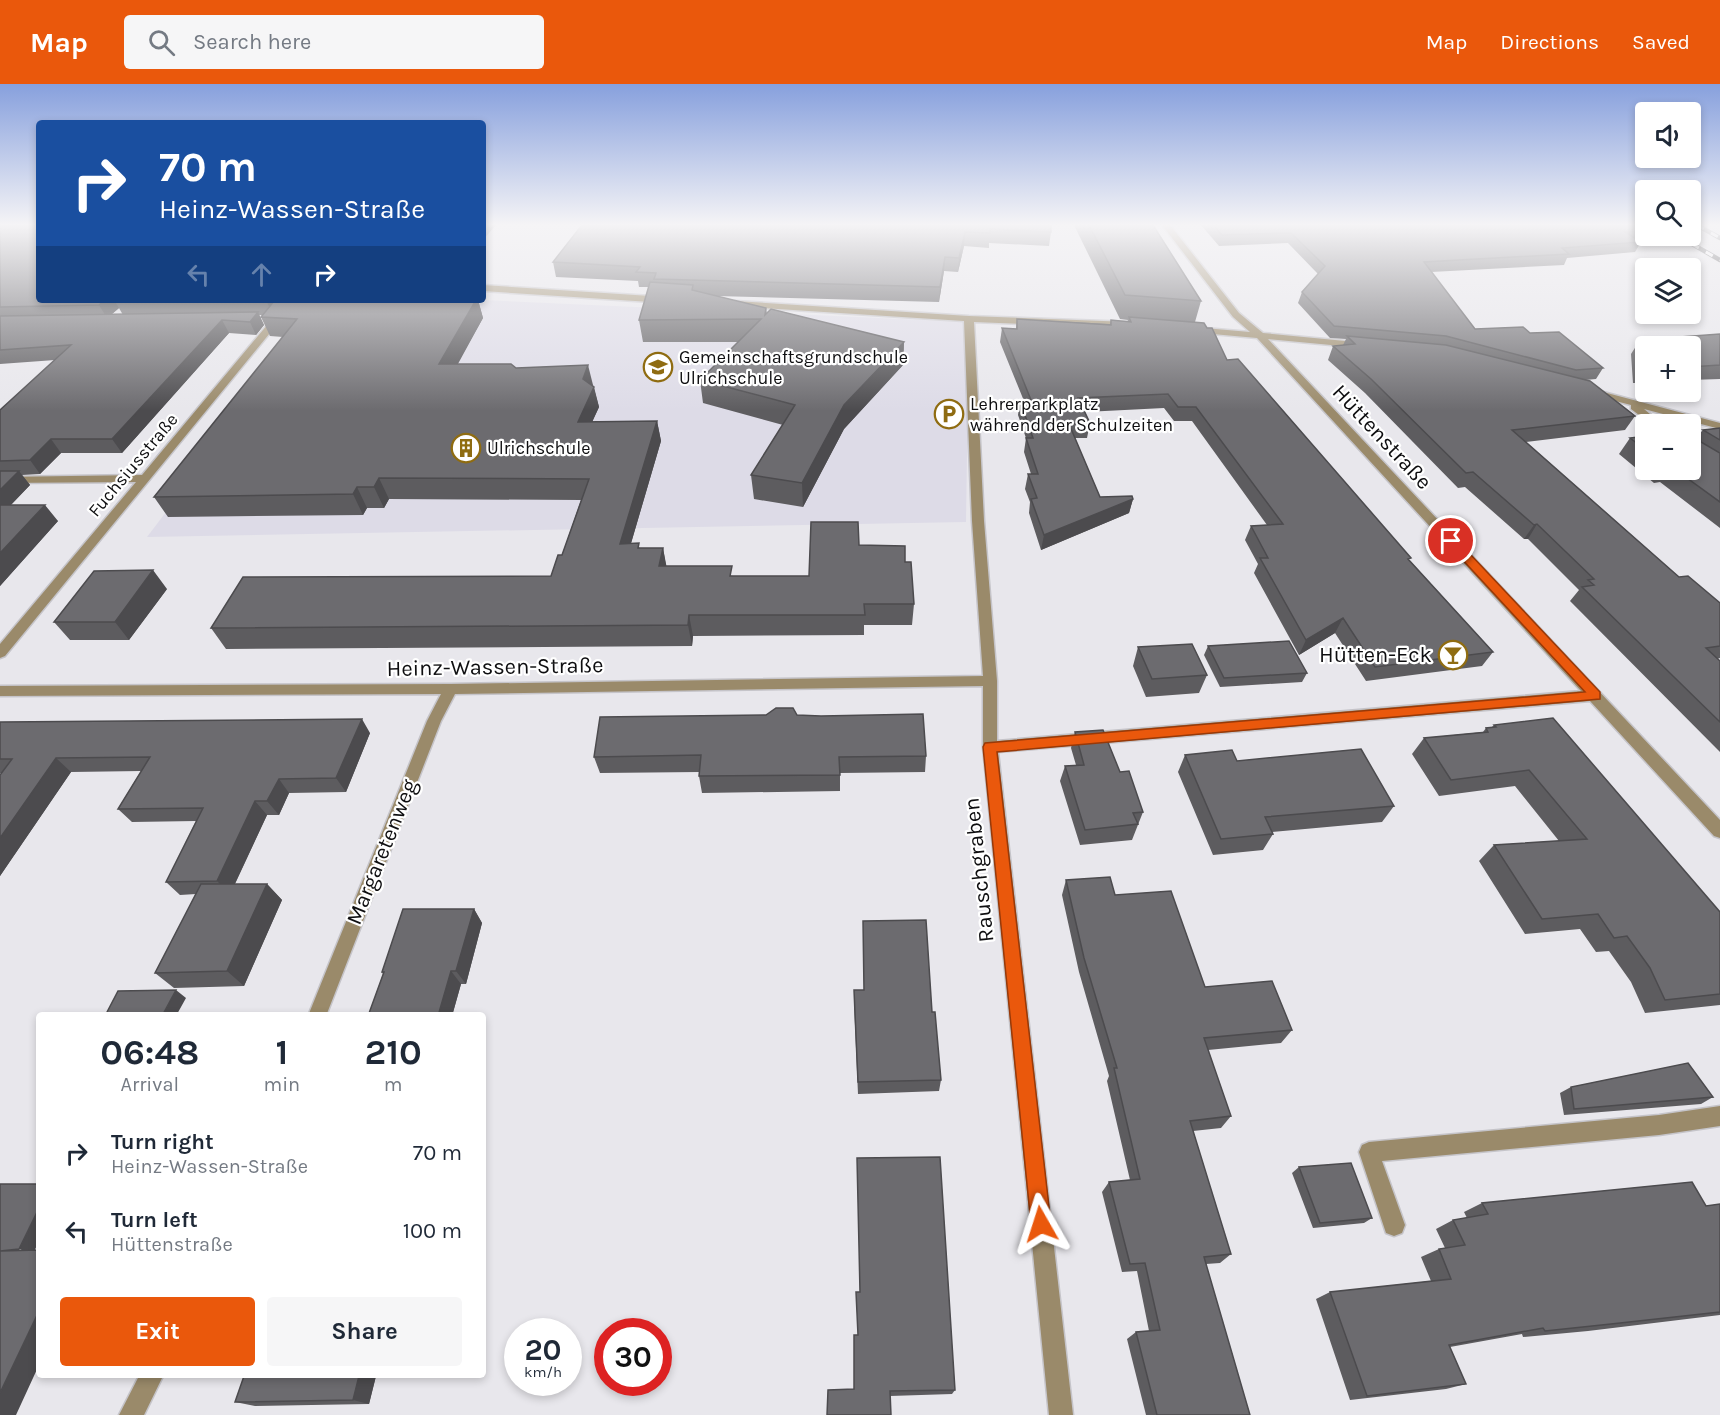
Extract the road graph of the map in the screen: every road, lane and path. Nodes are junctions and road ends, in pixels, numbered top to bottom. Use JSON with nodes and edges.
{"nodes":[{"id":1,"x":1214,"y":287,"type":"edge"},
{"id":2,"x":486,"y":288,"type":"edge"},
{"id":3,"x":673,"y":300,"type":"edge"},
{"id":4,"x":290,"y":303,"type":"edge"},
{"id":5,"x":720,"y":303,"type":"edge"},
{"id":6,"x":969,"y":319,"type":"junction"},
{"id":7,"x":1139,"y":326,"type":"edge"},
{"id":8,"x":1187,"y":329,"type":"edge"},
{"id":9,"x":1259,"y":335,"type":"junction"},
{"id":10,"x":1372,"y":346,"type":"edge"},
{"id":11,"x":1576,"y":388,"type":"edge"},
{"id":12,"x":1628,"y":402,"type":"junction"},
{"id":13,"x":1644,"y":414,"type":"edge"},
{"id":14,"x":1720,"y":426,"type":"edge"},
{"id":15,"x":145,"y":478,"type":"junction"},
{"id":16,"x":0,"y":480,"type":"edge"},
{"id":17,"x":0,"y":653,"type":"edge"},
{"id":18,"x":990,"y":681,"type":"junction"},
{"id":19,"x":451,"y":689,"type":"junction"},
{"id":20,"x":0,"y":691,"type":"edge"},
{"id":21,"x":1596,"y":695,"type":"junction"},
{"id":22,"x":990,"y":747,"type":"junction"},
{"id":23,"x":1720,"y":831,"type":"edge"},
{"id":24,"x":319,"y":1012,"type":"edge"},
{"id":25,"x":1720,"y":1116,"type":"edge"},
{"id":26,"x":1395,"y":1225,"type":"dead end"},
{"id":27,"x":149,"y":1378,"type":"edge"},
{"id":28,"x":131,"y":1415,"type":"edge"},
{"id":29,"x":1061,"y":1415,"type":"edge"}],
"edges":[{"from":1,"to":9,"type":"street","name":"Hüttenstraße"},
{"from":2,"to":3,"type":"street"},
{"from":4,"to":15,"type":"street","name":"Fuchsiusstraße"},
{"from":5,"to":6,"type":"street"},
{"from":6,"to":7,"type":"street"},
{"from":6,"to":18,"type":"street","name":"Rauschgraben"},
{"from":8,"to":9,"type":"street"},
{"from":9,"to":10,"type":"street"},
{"from":9,"to":21,"type":"street","name":"Hüttenstraße"},
{"from":11,"to":12,"type":"street"},
{"from":12,"to":13,"type":"street"},
{"from":12,"to":14,"type":"street"},
{"from":15,"to":16,"type":"street"},
{"from":15,"to":17,"type":"street","name":"Fuchsiusstraße"},
{"from":18,"to":19,"type":"street","name":"Heinz-Wassen-Straße"},
{"from":18,"to":22,"type":"street","name":"Rauschgraben"},
{"from":19,"to":20,"type":"street","name":"Heinz-Wassen-Straße"},
{"from":19,"to":24,"type":"street","name":"Margaretenweg"},
{"from":21,"to":22,"type":"street"},
{"from":21,"to":23,"type":"street","name":"Hüttenstraße"},
{"from":22,"to":29,"type":"street","name":"Rauschgraben"},
{"from":25,"to":26,"type":"street"},
{"from":27,"to":28,"type":"street"}]}
